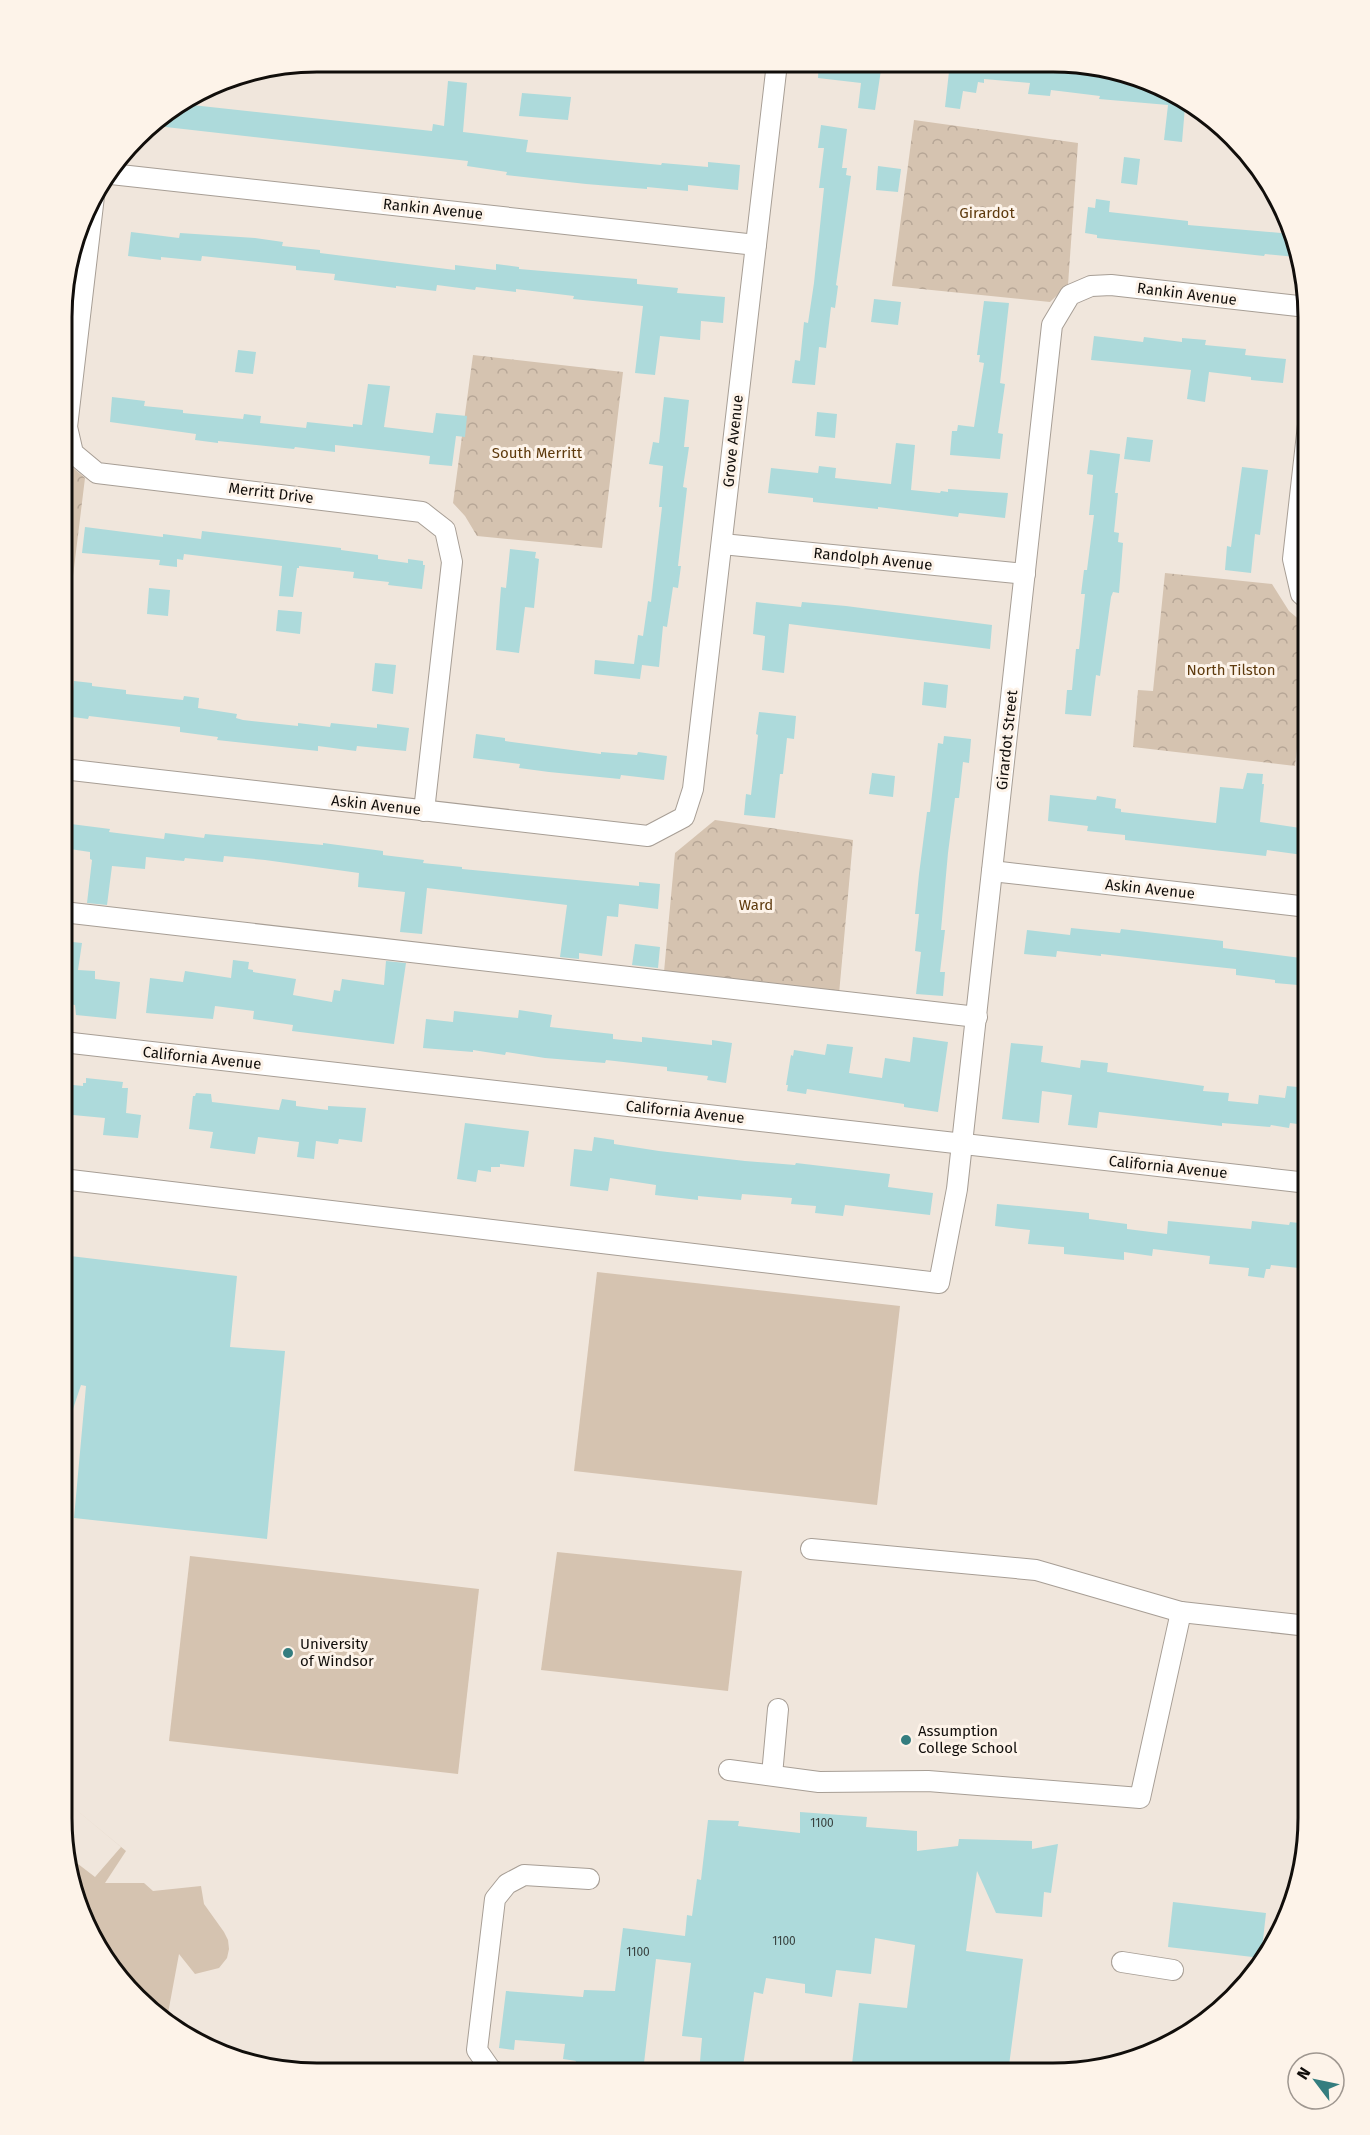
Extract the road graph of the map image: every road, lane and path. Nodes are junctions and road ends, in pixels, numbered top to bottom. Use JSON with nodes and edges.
{"nodes":[{"id":1,"x":776,"y":72,"type":"edge"},
{"id":2,"x":118,"y":175,"type":"edge"},
{"id":3,"x":91,"y":224,"type":"edge"},
{"id":4,"x":756,"y":245,"type":"junction"},
{"id":5,"x":1070,"y":295,"type":"joint"},
{"id":6,"x":1297,"y":306,"type":"edge"},
{"id":7,"x":72,"y":384,"type":"edge"},
{"id":8,"x":72,"y":453,"type":"edge"},
{"id":9,"x":1298,"y":514,"type":"edge"},
{"id":10,"x":722,"y":544,"type":"junction"},
{"id":11,"x":1025,"y":574,"type":"junction"},
{"id":12,"x":1298,"y":581,"type":"edge"},
{"id":13,"x":72,"y":771,"type":"edge"},
{"id":14,"x":424,"y":811,"type":"junction"},
{"id":15,"x":684,"y":817,"type":"joint"},
{"id":16,"x":992,"y":871,"type":"junction"},
{"id":17,"x":1298,"y":906,"type":"edge"},
{"id":18,"x":72,"y":913,"type":"edge"},
{"id":19,"x":976,"y":1017,"type":"junction"},
{"id":20,"x":72,"y":1043,"type":"edge"},
{"id":21,"x":962,"y":1144,"type":"junction"},
{"id":22,"x":72,"y":1180,"type":"edge"},
{"id":23,"x":1298,"y":1182,"type":"edge"},
{"id":24,"x":811,"y":1549,"type":"dead end"},
{"id":25,"x":1181,"y":1612,"type":"junction"},
{"id":26,"x":1298,"y":1625,"type":"edge"},
{"id":27,"x":778,"y":1709,"type":"dead end"},
{"id":28,"x":729,"y":1770,"type":"dead end"},
{"id":29,"x":772,"y":1775,"type":"junction"},
{"id":30,"x":589,"y":1879,"type":"dead end"},
{"id":31,"x":1122,"y":1962,"type":"dead end"},
{"id":32,"x":1173,"y":1970,"type":"dead end"},
{"id":33,"x":486,"y":2063,"type":"edge"}],
"edges":[{"from":1,"to":4,"type":"street","name":"Grove Avenue"},
{"from":2,"to":4,"type":"street","name":"Rankin Avenue"},
{"from":3,"to":7,"type":"street","name":"Merritt Drive"},
{"from":4,"to":10,"type":"street","name":"Grove Avenue"},
{"from":5,"to":6,"type":"street","name":"Rankin Avenue"},
{"from":5,"to":11,"type":"street","name":"Girardot Street"},
{"from":8,"to":14,"type":"street","name":"Merritt Drive"},
{"from":9,"to":12,"type":"street"},
{"from":10,"to":11,"type":"street","name":"Randolph Avenue"},
{"from":10,"to":15,"type":"street","name":"Grove Avenue"},
{"from":11,"to":16,"type":"street","name":"Girardot Street"},
{"from":13,"to":14,"type":"street","name":"Askin Avenue"},
{"from":14,"to":15,"type":"street","name":"Askin Avenue"},
{"from":16,"to":17,"type":"street","name":"Askin Avenue"},
{"from":16,"to":19,"type":"street","name":"Girardot Street"},
{"from":18,"to":19,"type":"street"},
{"from":19,"to":21,"type":"street","name":"Girardot Street"},
{"from":20,"to":21,"type":"street","name":"California Avenue"},
{"from":21,"to":22,"type":"street","name":"Girardot Street"},
{"from":21,"to":23,"type":"street","name":"California Avenue"},
{"from":24,"to":25,"type":"street"},
{"from":25,"to":26,"type":"street"},
{"from":25,"to":29,"type":"street"},
{"from":27,"to":29,"type":"street"},
{"from":28,"to":29,"type":"street"},
{"from":30,"to":33,"type":"street"},
{"from":31,"to":32,"type":"street"}]}
